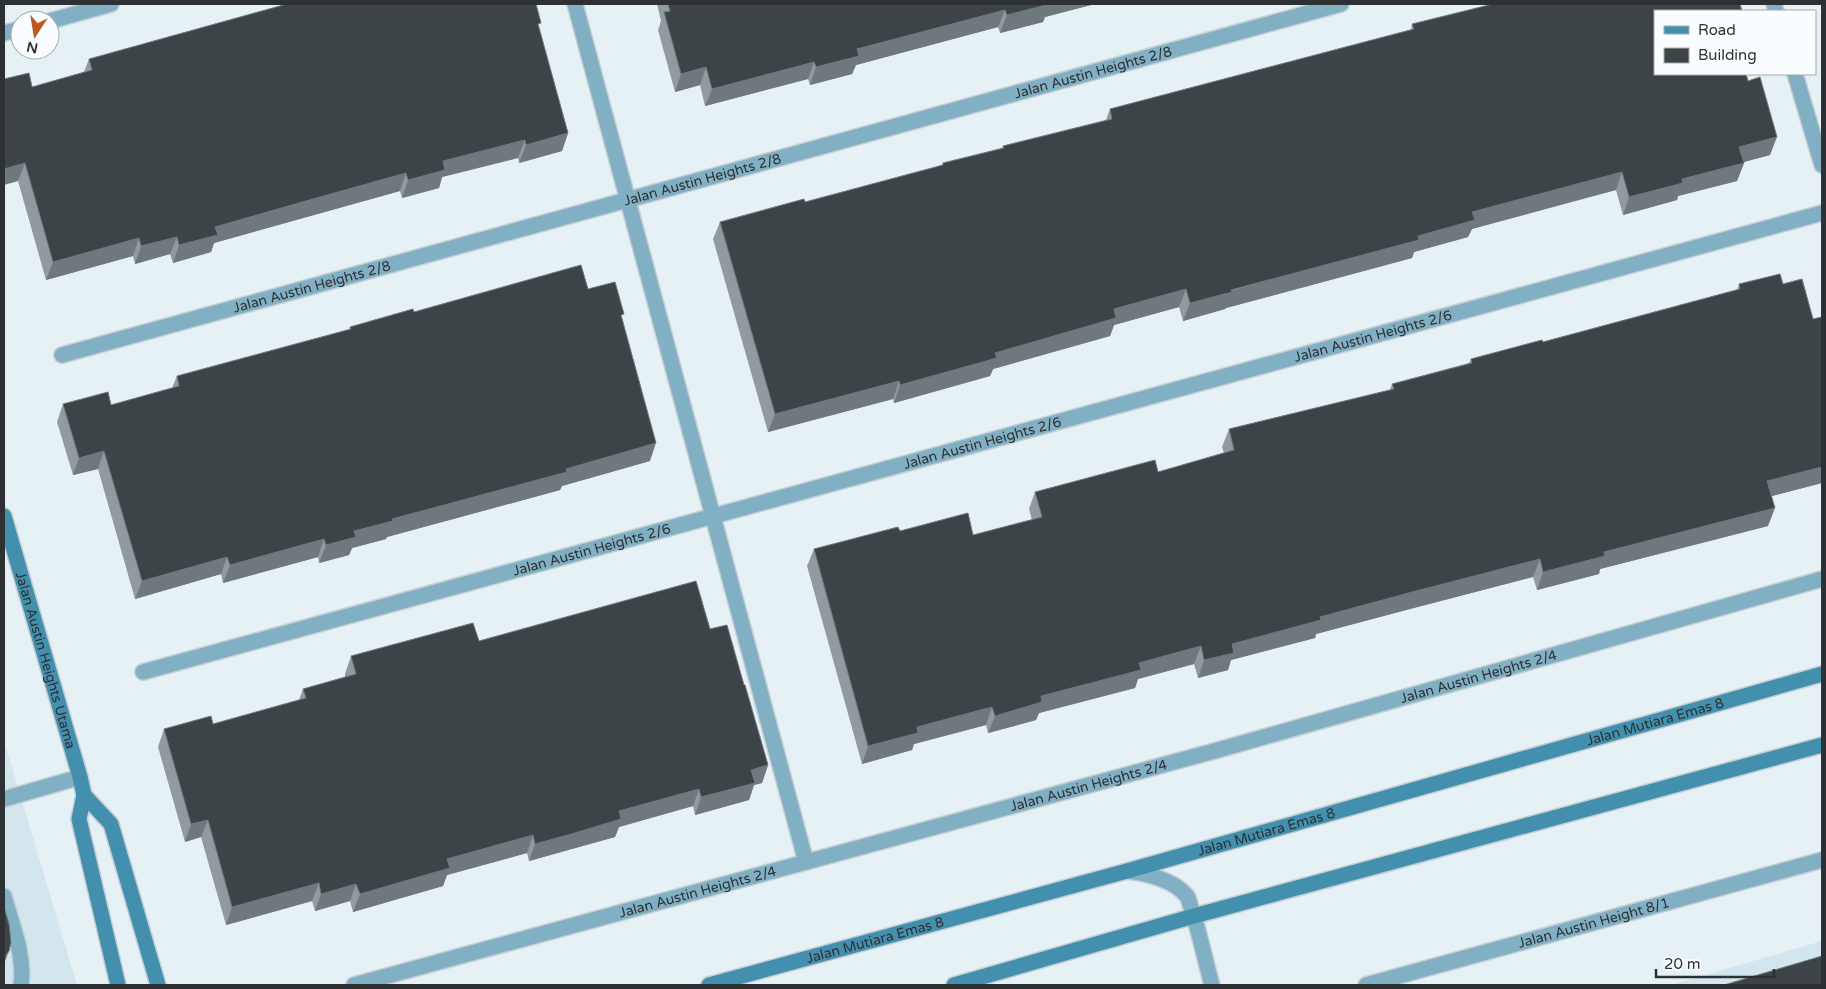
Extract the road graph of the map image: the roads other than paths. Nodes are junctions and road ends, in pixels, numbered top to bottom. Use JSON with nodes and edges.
{"nodes":[{"id":1,"x":111,"y":4,"type":"edge"},
{"id":2,"x":575,"y":4,"type":"edge"},
{"id":3,"x":1341,"y":4,"type":"edge"},
{"id":4,"x":60,"y":18,"type":"edge"},
{"id":5,"x":1795,"y":75,"type":"edge"},
{"id":6,"x":1822,"y":165,"type":"edge"},
{"id":7,"x":628,"y":200,"type":"junction"},
{"id":8,"x":1822,"y":213,"type":"edge"},
{"id":9,"x":62,"y":355,"type":"dead end"},
{"id":10,"x":4,"y":516,"type":"edge"},
{"id":11,"x":713,"y":516,"type":"junction"},
{"id":12,"x":1822,"y":579,"type":"edge"},
{"id":13,"x":143,"y":672,"type":"dead end"},
{"id":14,"x":1822,"y":674,"type":"edge"},
{"id":15,"x":1822,"y":745,"type":"edge"},
{"id":16,"x":80,"y":777,"type":"junction"},
{"id":17,"x":84,"y":795,"type":"junction"},
{"id":18,"x":4,"y":799,"type":"edge"},
{"id":19,"x":1822,"y":860,"type":"edge"},
{"id":20,"x":806,"y":862,"type":"junction"},
{"id":21,"x":1127,"y":871,"type":"junction"},
{"id":22,"x":4,"y":896,"type":"edge"},
{"id":23,"x":1194,"y":916,"type":"junction"},
{"id":24,"x":21,"y":985,"type":"edge"},
{"id":25,"x":118,"y":985,"type":"edge"},
{"id":26,"x":158,"y":985,"type":"edge"},
{"id":27,"x":354,"y":985,"type":"edge"},
{"id":28,"x":709,"y":985,"type":"edge"},
{"id":29,"x":954,"y":985,"type":"edge"},
{"id":30,"x":1212,"y":985,"type":"edge"},
{"id":31,"x":1366,"y":985,"type":"edge"}],
"edges":[{"from":1,"to":4,"type":"street"},
{"from":2,"to":7,"type":"street"},
{"from":3,"to":7,"type":"street","name":"Jalan Austin Heights 2/8"},
{"from":5,"to":6,"type":"street"},
{"from":7,"to":9,"type":"street","name":"Jalan Austin Heights 2/8"},
{"from":7,"to":11,"type":"street"},
{"from":8,"to":11,"type":"street","name":"Jalan Austin Heights 2/6"},
{"from":10,"to":16,"type":"main road","name":"Jalan Austin Heights Utama"},
{"from":11,"to":13,"type":"street","name":"Jalan Austin Heights 2/6"},
{"from":11,"to":20,"type":"street"},
{"from":12,"to":20,"type":"street","name":"Jalan Austin Heights 2/4"},
{"from":14,"to":21,"type":"main road","name":"Jalan Mutiara Emas 8"},
{"from":15,"to":23,"type":"main road"},
{"from":16,"to":17,"type":"main road","name":"Jalan Austin Heights Utama"},
{"from":16,"to":18,"type":"street"},
{"from":17,"to":25,"type":"main road"},
{"from":17,"to":26,"type":"main road"},
{"from":19,"to":31,"type":"street","name":"Jalan Austin Height 8/1"},
{"from":20,"to":27,"type":"street","name":"Jalan Austin Heights 2/4"},
{"from":21,"to":23,"type":"street"},
{"from":21,"to":28,"type":"main road","name":"Jalan Mutiara Emas 8"},
{"from":22,"to":24,"type":"street"},
{"from":23,"to":29,"type":"main road"},
{"from":23,"to":30,"type":"street"}]}
